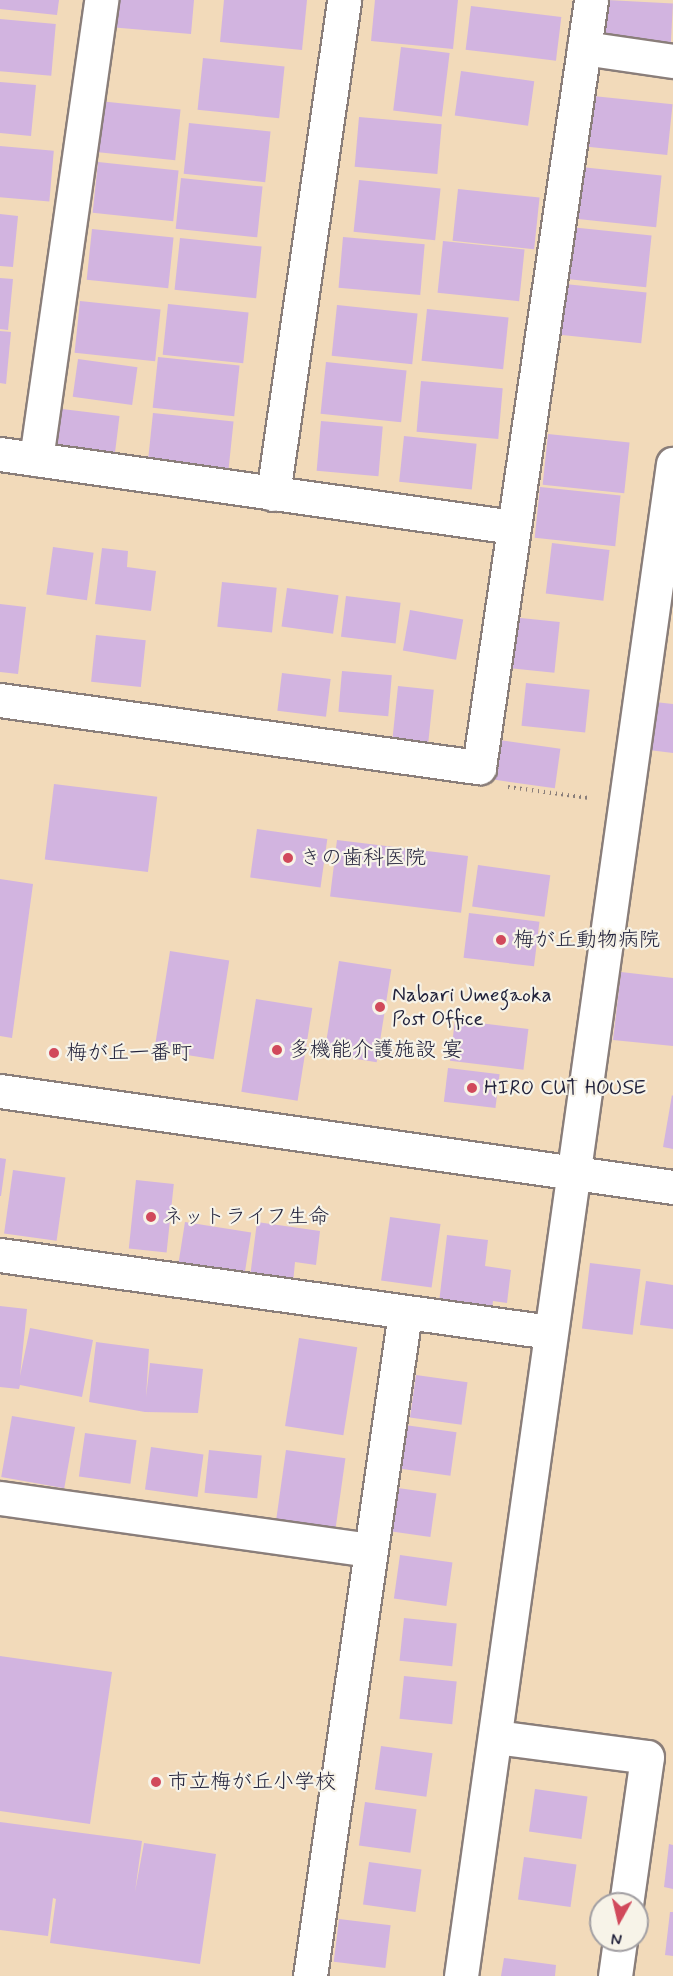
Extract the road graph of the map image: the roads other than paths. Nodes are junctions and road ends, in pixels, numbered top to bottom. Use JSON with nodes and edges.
{"nodes":[{"id":1,"x":100,"y":0,"type":"edge"},
{"id":2,"x":344,"y":0,"type":"edge"},
{"id":3,"x":591,"y":0,"type":"edge"},
{"id":4,"x":584,"y":48,"type":"junction"},
{"id":5,"x":673,"y":61,"type":"edge"},
{"id":6,"x":0,"y":454,"type":"edge"},
{"id":7,"x":36,"y":459,"type":"junction"},
{"id":8,"x":673,"y":464,"type":"edge"},
{"id":9,"x":273,"y":494,"type":"junction"},
{"id":10,"x":513,"y":527,"type":"junction"},
{"id":11,"x":662,"y":622,"type":"edge"},
{"id":12,"x":0,"y":699,"type":"edge"},
{"id":13,"x":0,"y":1091,"type":"edge"},
{"id":14,"x":574,"y":1173,"type":"junction"},
{"id":15,"x":673,"y":1187,"type":"edge"},
{"id":16,"x":0,"y":1255,"type":"edge"},
{"id":17,"x":405,"y":1313,"type":"junction"},
{"id":18,"x":550,"y":1332,"type":"junction"},
{"id":19,"x":0,"y":1498,"type":"edge"},
{"id":20,"x":370,"y":1550,"type":"junction"},
{"id":21,"x":496,"y":1737,"type":"junction"},
{"id":22,"x":628,"y":1892,"type":"edge"},
{"id":23,"x":618,"y":1952,"type":"edge"},
{"id":24,"x":310,"y":1976,"type":"edge"},
{"id":25,"x":461,"y":1976,"type":"edge"},
{"id":26,"x":615,"y":1976,"type":"edge"}],
"edges":[{"from":1,"to":7,"type":"street"},
{"from":2,"to":9,"type":"street"},
{"from":3,"to":4,"type":"street"},
{"from":4,"to":5,"type":"street"},
{"from":4,"to":10,"type":"street"},
{"from":6,"to":7,"type":"street"},
{"from":7,"to":9,"type":"street"},
{"from":8,"to":11,"type":"street"},
{"from":9,"to":10,"type":"street"},
{"from":10,"to":12,"type":"street"},
{"from":11,"to":14,"type":"street"},
{"from":13,"to":14,"type":"street"},
{"from":14,"to":15,"type":"street"},
{"from":14,"to":18,"type":"street"},
{"from":16,"to":17,"type":"street"},
{"from":17,"to":18,"type":"street"},
{"from":17,"to":20,"type":"street"},
{"from":18,"to":21,"type":"street"},
{"from":19,"to":20,"type":"street"},
{"from":20,"to":24,"type":"street"},
{"from":21,"to":22,"type":"street"},
{"from":21,"to":25,"type":"street"},
{"from":23,"to":26,"type":"street"}]}
